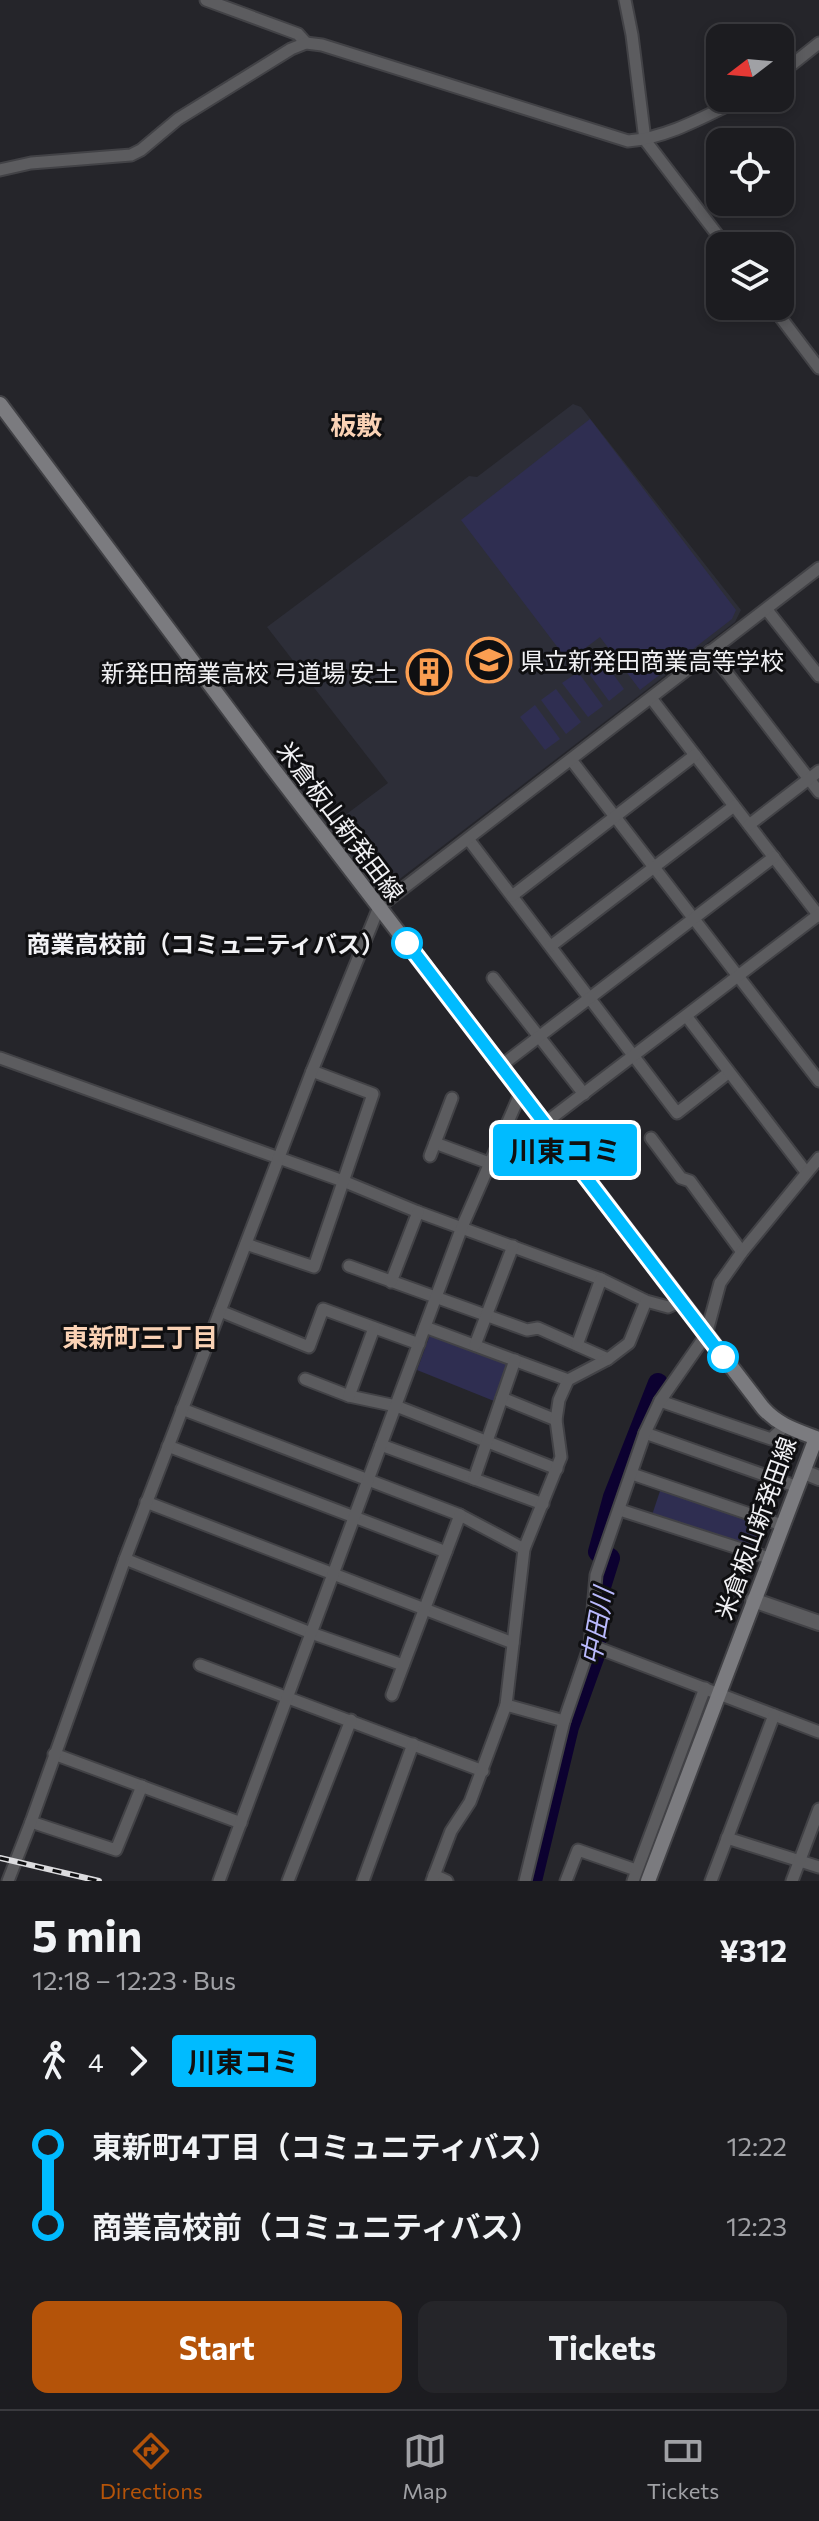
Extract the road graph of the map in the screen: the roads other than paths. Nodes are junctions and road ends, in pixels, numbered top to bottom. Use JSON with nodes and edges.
{"nodes":[{"id":1,"x":206,"y":0,"type":"edge"},
{"id":2,"x":625,"y":0,"type":"edge"},
{"id":3,"x":306,"y":43,"type":"junction"},
{"id":4,"x":819,"y":43,"type":"edge"},
{"id":5,"x":794,"y":63,"type":"edge"},
{"id":6,"x":710,"y":112,"type":"edge"},
{"id":7,"x":645,"y":140,"type":"junction"},
{"id":8,"x":0,"y":170,"type":"edge"},
{"id":9,"x":715,"y":232,"type":"edge"},
{"id":10,"x":783,"y":320,"type":"edge"},
{"id":11,"x":819,"y":368,"type":"edge"},
{"id":12,"x":0,"y":404,"type":"edge"},
{"id":13,"x":819,"y":568,"type":"edge"},
{"id":14,"x":767,"y":610,"type":"junction"},
{"id":15,"x":710,"y":651,"type":"junction"},
{"id":16,"x":819,"y":676,"type":"edge"},
{"id":17,"x":651,"y":698,"type":"junction"},
{"id":18,"x":695,"y":755,"type":"junction"},
{"id":19,"x":572,"y":761,"type":"junction"},
{"id":20,"x":814,"y":775,"type":"edge"},
{"id":21,"x":819,"y":792,"type":"edge"},
{"id":22,"x":734,"y":806,"type":"junction"},
{"id":23,"x":616,"y":816,"type":"junction"},
{"id":24,"x":749,"y":825,"type":"junction"},
{"id":25,"x":469,"y":840,"type":"junction"},
{"id":26,"x":774,"y":857,"type":"junction"},
{"id":27,"x":655,"y":867,"type":"junction"},
{"id":28,"x":512,"y":896,"type":"junction"},
{"id":29,"x":379,"y":907,"type":"junction"},
{"id":30,"x":819,"y":916,"type":"edge"},
{"id":31,"x":695,"y":919,"type":"junction"},
{"id":32,"x":551,"y":946,"type":"junction"},
{"id":33,"x":739,"y":977,"type":"junction"},
{"id":34,"x":493,"y":978,"type":"dead end"},
{"id":35,"x":591,"y":999,"type":"junction"},
{"id":36,"x":687,"y":1017,"type":"junction"},
{"id":37,"x":539,"y":1038,"type":"junction"},
{"id":38,"x":635,"y":1056,"type":"junction"},
{"id":39,"x":0,"y":1058,"type":"edge"},
{"id":40,"x":502,"y":1065,"type":"junction"},
{"id":41,"x":312,"y":1071,"type":"junction"},
{"id":42,"x":728,"y":1073,"type":"junction"},
{"id":43,"x":819,"y":1081,"type":"edge"},
{"id":44,"x":521,"y":1092,"type":"junction"},
{"id":45,"x":584,"y":1094,"type":"junction"},
{"id":46,"x":452,"y":1098,"type":"dead end"},
{"id":47,"x":545,"y":1123,"type":"junction"},
{"id":48,"x":651,"y":1138,"type":"dead end"},
{"id":49,"x":435,"y":1143,"type":"junction"},
{"id":50,"x":430,"y":1156,"type":"dead end"},
{"id":51,"x":279,"y":1158,"type":"junction"},
{"id":52,"x":819,"y":1158,"type":"edge"},
{"id":53,"x":489,"y":1163,"type":"junction"},
{"id":54,"x":806,"y":1172,"type":"junction"},
{"id":55,"x":343,"y":1181,"type":"junction"},
{"id":56,"x":418,"y":1212,"type":"junction"},
{"id":57,"x":462,"y":1227,"type":"junction"},
{"id":58,"x":246,"y":1244,"type":"junction"},
{"id":59,"x":513,"y":1246,"type":"junction"},
{"id":60,"x":742,"y":1252,"type":"junction"},
{"id":61,"x":349,"y":1266,"type":"dead end"},
{"id":62,"x":601,"y":1279,"type":"junction"},
{"id":63,"x":391,"y":1282,"type":"junction"},
{"id":64,"x":436,"y":1298,"type":"junction"},
{"id":65,"x":646,"y":1301,"type":"junction"},
{"id":66,"x":681,"y":1301,"type":"junction"},
{"id":67,"x":220,"y":1311,"type":"junction"},
{"id":68,"x":486,"y":1316,"type":"junction"},
{"id":69,"x":425,"y":1327,"type":"junction"},
{"id":70,"x":374,"y":1328,"type":"junction"},
{"id":71,"x":706,"y":1335,"type":"junction"},
{"id":72,"x":419,"y":1344,"type":"junction"},
{"id":73,"x":475,"y":1345,"type":"junction"},
{"id":74,"x":577,"y":1345,"type":"junction"},
{"id":75,"x":608,"y":1359,"type":"junction"},
{"id":76,"x":515,"y":1360,"type":"junction"},
{"id":77,"x":305,"y":1379,"type":"dead end"},
{"id":78,"x":568,"y":1380,"type":"junction"},
{"id":79,"x":349,"y":1396,"type":"junction"},
{"id":80,"x":502,"y":1398,"type":"junction"},
{"id":81,"x":660,"y":1401,"type":"junction"},
{"id":82,"x":396,"y":1406,"type":"junction"},
{"id":83,"x":182,"y":1409,"type":"junction"},
{"id":84,"x":556,"y":1420,"type":"junction"},
{"id":85,"x":785,"y":1426,"type":"junction"},
{"id":86,"x":645,"y":1433,"type":"junction"},
{"id":87,"x":817,"y":1433,"type":"edge"},
{"id":88,"x":487,"y":1442,"type":"junction"},
{"id":89,"x":381,"y":1445,"type":"junction"},
{"id":90,"x":168,"y":1446,"type":"junction"},
{"id":91,"x":557,"y":1469,"type":"junction"},
{"id":92,"x":804,"y":1472,"type":"junction"},
{"id":93,"x":632,"y":1474,"type":"junction"},
{"id":94,"x":819,"y":1478,"type":"edge"},
{"id":95,"x":474,"y":1479,"type":"junction"},
{"id":96,"x":368,"y":1480,"type":"junction"},
{"id":97,"x":798,"y":1487,"type":"junction"},
{"id":98,"x":146,"y":1502,"type":"junction"},
{"id":99,"x":543,"y":1504,"type":"junction"},
{"id":100,"x":620,"y":1510,"type":"junction"},
{"id":101,"x":460,"y":1515,"type":"junction"},
{"id":102,"x":355,"y":1517,"type":"junction"},
{"id":103,"x":782,"y":1525,"type":"junction"},
{"id":104,"x":524,"y":1549,"type":"junction"},
{"id":105,"x":446,"y":1552,"type":"junction"},
{"id":106,"x":769,"y":1558,"type":"junction"},
{"id":107,"x":125,"y":1559,"type":"junction"},
{"id":108,"x":333,"y":1574,"type":"junction"},
{"id":109,"x":753,"y":1600,"type":"junction"},
{"id":110,"x":424,"y":1609,"type":"junction"},
{"id":111,"x":818,"y":1619,"type":"edge"},
{"id":112,"x":311,"y":1633,"type":"junction"},
{"id":113,"x":513,"y":1643,"type":"junction"},
{"id":114,"x":590,"y":1645,"type":"junction"},
{"id":115,"x":200,"y":1665,"type":"dead end"},
{"id":116,"x":403,"y":1665,"type":"junction"},
{"id":117,"x":705,"y":1688,"type":"junction"},
{"id":118,"x":720,"y":1694,"type":"junction"},
{"id":119,"x":392,"y":1695,"type":"dead end"},
{"id":120,"x":288,"y":1696,"type":"junction"},
{"id":121,"x":506,"y":1705,"type":"junction"},
{"id":122,"x":774,"y":1715,"type":"junction"},
{"id":123,"x":351,"y":1720,"type":"junction"},
{"id":124,"x":564,"y":1721,"type":"junction"},
{"id":125,"x":819,"y":1732,"type":"edge"},
{"id":126,"x":413,"y":1744,"type":"junction"},
{"id":127,"x":54,"y":1754,"type":"junction"},
{"id":128,"x":483,"y":1771,"type":"junction"},
{"id":129,"x":142,"y":1786,"type":"junction"},
{"id":130,"x":819,"y":1809,"type":"edge"},
{"id":131,"x":31,"y":1822,"type":"junction"},
{"id":132,"x":241,"y":1823,"type":"junction"},
{"id":133,"x":727,"y":1838,"type":"junction"},
{"id":134,"x":799,"y":1861,"type":"junction"},
{"id":135,"x":819,"y":1867,"type":"edge"},
{"id":136,"x":634,"y":1875,"type":"edge"},
{"id":137,"x":433,"y":1878,"type":"edge"},
{"id":138,"x":8,"y":1881,"type":"edge"},
{"id":139,"x":219,"y":1881,"type":"edge"},
{"id":140,"x":288,"y":1881,"type":"edge"},
{"id":141,"x":363,"y":1881,"type":"edge"},
{"id":142,"x":447,"y":1881,"type":"edge"},
{"id":143,"x":525,"y":1881,"type":"edge"},
{"id":144,"x":566,"y":1881,"type":"edge"},
{"id":145,"x":648,"y":1881,"type":"edge"},
{"id":146,"x":711,"y":1881,"type":"edge"},
{"id":147,"x":792,"y":1881,"type":"edge"}],
"edges":[{"from":1,"to":3,"type":"street"},
{"from":2,"to":7,"type":"street"},
{"from":3,"to":7,"type":"street"},
{"from":3,"to":8,"type":"street"},
{"from":4,"to":5,"type":"street"},
{"from":6,"to":7,"type":"street"},
{"from":7,"to":9,"type":"street"},
{"from":10,"to":11,"type":"street"},
{"from":12,"to":29,"type":"main road","name":"米倉板山新発田線"},
{"from":13,"to":14,"type":"street"},
{"from":14,"to":15,"type":"street"},
{"from":14,"to":16,"type":"street"},
{"from":15,"to":17,"type":"street"},
{"from":15,"to":20,"type":"street"},
{"from":17,"to":18,"type":"street"},
{"from":17,"to":19,"type":"street"},
{"from":18,"to":22,"type":"street"},
{"from":18,"to":23,"type":"street"},
{"from":19,"to":23,"type":"street"},
{"from":19,"to":25,"type":"street"},
{"from":20,"to":21,"type":"street"},
{"from":20,"to":24,"type":"street"},
{"from":22,"to":24,"type":"street"},
{"from":22,"to":27,"type":"street"},
{"from":23,"to":27,"type":"street"},
{"from":23,"to":28,"type":"street"},
{"from":24,"to":26,"type":"street"},
{"from":25,"to":28,"type":"street"},
{"from":25,"to":29,"type":"street"},
{"from":26,"to":30,"type":"street"},
{"from":26,"to":31,"type":"street"},
{"from":27,"to":31,"type":"street"},
{"from":27,"to":32,"type":"street"},
{"from":28,"to":32,"type":"street"},
{"from":29,"to":40,"type":"main road","name":"米倉板山新発田線"},
{"from":29,"to":41,"type":"street"},
{"from":30,"to":33,"type":"street"},
{"from":31,"to":33,"type":"street"},
{"from":31,"to":35,"type":"street"},
{"from":32,"to":35,"type":"street"},
{"from":33,"to":36,"type":"street"},
{"from":33,"to":43,"type":"street"},
{"from":34,"to":37,"type":"street"},
{"from":35,"to":37,"type":"street"},
{"from":35,"to":38,"type":"street"},
{"from":36,"to":38,"type":"street"},
{"from":36,"to":42,"type":"street"},
{"from":37,"to":40,"type":"street"},
{"from":37,"to":45,"type":"street"},
{"from":38,"to":42,"type":"street"},
{"from":38,"to":45,"type":"street"},
{"from":39,"to":51,"type":"street"},
{"from":40,"to":44,"type":"main road","name":"米倉板山新発田線"},
{"from":41,"to":51,"type":"street"},
{"from":41,"to":55,"type":"street"},
{"from":42,"to":54,"type":"street"},
{"from":44,"to":47,"type":"main road","name":"米倉板山新発田線"},
{"from":44,"to":53,"type":"street"},
{"from":45,"to":47,"type":"street"},
{"from":46,"to":49,"type":"street"},
{"from":47,"to":66,"type":"main road","name":"米倉板山新発田線"},
{"from":48,"to":60,"type":"street"},
{"from":49,"to":50,"type":"street"},
{"from":49,"to":53,"type":"street"},
{"from":51,"to":55,"type":"street"},
{"from":51,"to":58,"type":"street"},
{"from":52,"to":54,"type":"street"},
{"from":53,"to":57,"type":"street"},
{"from":54,"to":60,"type":"street"},
{"from":55,"to":56,"type":"street"},
{"from":55,"to":58,"type":"street"},
{"from":56,"to":57,"type":"street"},
{"from":56,"to":63,"type":"street"},
{"from":57,"to":59,"type":"street"},
{"from":57,"to":64,"type":"street"},
{"from":58,"to":67,"type":"street"},
{"from":59,"to":62,"type":"street"},
{"from":59,"to":68,"type":"street"},
{"from":60,"to":71,"type":"street"},
{"from":61,"to":63,"type":"street"},
{"from":62,"to":65,"type":"street"},
{"from":62,"to":74,"type":"street"},
{"from":63,"to":64,"type":"street"},
{"from":64,"to":68,"type":"street"},
{"from":64,"to":69,"type":"street"},
{"from":65,"to":66,"type":"street"},
{"from":65,"to":75,"type":"street"},
{"from":66,"to":71,"type":"main road","name":"米倉板山新発田線"},
{"from":67,"to":70,"type":"street"},
{"from":67,"to":83,"type":"street"},
{"from":68,"to":73,"type":"street"},
{"from":68,"to":74,"type":"street"},
{"from":69,"to":72,"type":"street"},
{"from":69,"to":73,"type":"street"},
{"from":70,"to":72,"type":"street"},
{"from":70,"to":79,"type":"street"},
{"from":71,"to":81,"type":"street"},
{"from":71,"to":85,"type":"main road","name":"米倉板山新発田線"},
{"from":72,"to":82,"type":"street"},
{"from":73,"to":76,"type":"street"},
{"from":74,"to":75,"type":"street"},
{"from":75,"to":78,"type":"street"},
{"from":76,"to":78,"type":"street"},
{"from":76,"to":80,"type":"street"},
{"from":77,"to":79,"type":"street"},
{"from":78,"to":84,"type":"street"},
{"from":79,"to":82,"type":"street"},
{"from":80,"to":84,"type":"street"},
{"from":80,"to":88,"type":"street"},
{"from":81,"to":85,"type":"street"},
{"from":81,"to":86,"type":"street"},
{"from":82,"to":88,"type":"street"},
{"from":82,"to":89,"type":"street"},
{"from":83,"to":90,"type":"street"},
{"from":83,"to":96,"type":"street"},
{"from":84,"to":91,"type":"street"},
{"from":85,"to":87,"type":"main road","name":"米倉板山新発田線"},
{"from":86,"to":93,"type":"street"},
{"from":86,"to":97,"type":"street"},
{"from":87,"to":92,"type":"main road","name":"米倉板山新発田線"},
{"from":88,"to":91,"type":"street"},
{"from":88,"to":95,"type":"street"},
{"from":89,"to":95,"type":"street"},
{"from":89,"to":96,"type":"street"},
{"from":90,"to":98,"type":"street"},
{"from":90,"to":102,"type":"street"},
{"from":91,"to":99,"type":"street"},
{"from":92,"to":94,"type":"street"},
{"from":92,"to":97,"type":"main road","name":"米倉板山新発田線"},
{"from":93,"to":100,"type":"street"},
{"from":93,"to":103,"type":"street"},
{"from":95,"to":99,"type":"street"},
{"from":96,"to":101,"type":"street"},
{"from":96,"to":102,"type":"street"},
{"from":97,"to":103,"type":"main road","name":"米倉板山新発田線"},
{"from":98,"to":107,"type":"street"},
{"from":98,"to":108,"type":"street"},
{"from":99,"to":104,"type":"street"},
{"from":100,"to":106,"type":"street"},
{"from":100,"to":114,"type":"street"},
{"from":101,"to":104,"type":"street"},
{"from":101,"to":105,"type":"street"},
{"from":102,"to":105,"type":"street"},
{"from":102,"to":108,"type":"street"},
{"from":103,"to":106,"type":"main road","name":"米倉板山新発田線"},
{"from":104,"to":113,"type":"street"},
{"from":105,"to":110,"type":"street"},
{"from":106,"to":109,"type":"main road","name":"米倉板山新発田線"},
{"from":107,"to":112,"type":"street"},
{"from":107,"to":127,"type":"street"},
{"from":108,"to":110,"type":"street"},
{"from":108,"to":112,"type":"street"},
{"from":109,"to":111,"type":"street"},
{"from":109,"to":118,"type":"main road","name":"米倉板山新発田線"},
{"from":110,"to":113,"type":"street"},
{"from":110,"to":116,"type":"street"},
{"from":112,"to":116,"type":"street"},
{"from":112,"to":120,"type":"street"},
{"from":113,"to":121,"type":"street"},
{"from":114,"to":117,"type":"street"},
{"from":114,"to":124,"type":"street"},
{"from":115,"to":120,"type":"street"},
{"from":116,"to":119,"type":"street"},
{"from":117,"to":118,"type":"street"},
{"from":117,"to":136,"type":"street"},
{"from":118,"to":122,"type":"street"},
{"from":118,"to":145,"type":"main road","name":"米倉板山新発田線"},
{"from":120,"to":123,"type":"street"},
{"from":120,"to":132,"type":"street"},
{"from":121,"to":124,"type":"street"},
{"from":121,"to":128,"type":"street"},
{"from":122,"to":125,"type":"street"},
{"from":122,"to":133,"type":"street"},
{"from":123,"to":126,"type":"street"},
{"from":123,"to":140,"type":"street"},
{"from":124,"to":143,"type":"street"},
{"from":126,"to":128,"type":"street"},
{"from":126,"to":141,"type":"street"},
{"from":127,"to":129,"type":"street"},
{"from":127,"to":131,"type":"street"},
{"from":128,"to":137,"type":"street"},
{"from":129,"to":131,"type":"street"},
{"from":129,"to":132,"type":"street"},
{"from":130,"to":134,"type":"street"},
{"from":131,"to":138,"type":"street"},
{"from":132,"to":139,"type":"street"},
{"from":133,"to":134,"type":"street"},
{"from":133,"to":146,"type":"street"},
{"from":134,"to":135,"type":"street"},
{"from":134,"to":147,"type":"street"},
{"from":136,"to":144,"type":"street"},
{"from":137,"to":142,"type":"street"}]}
